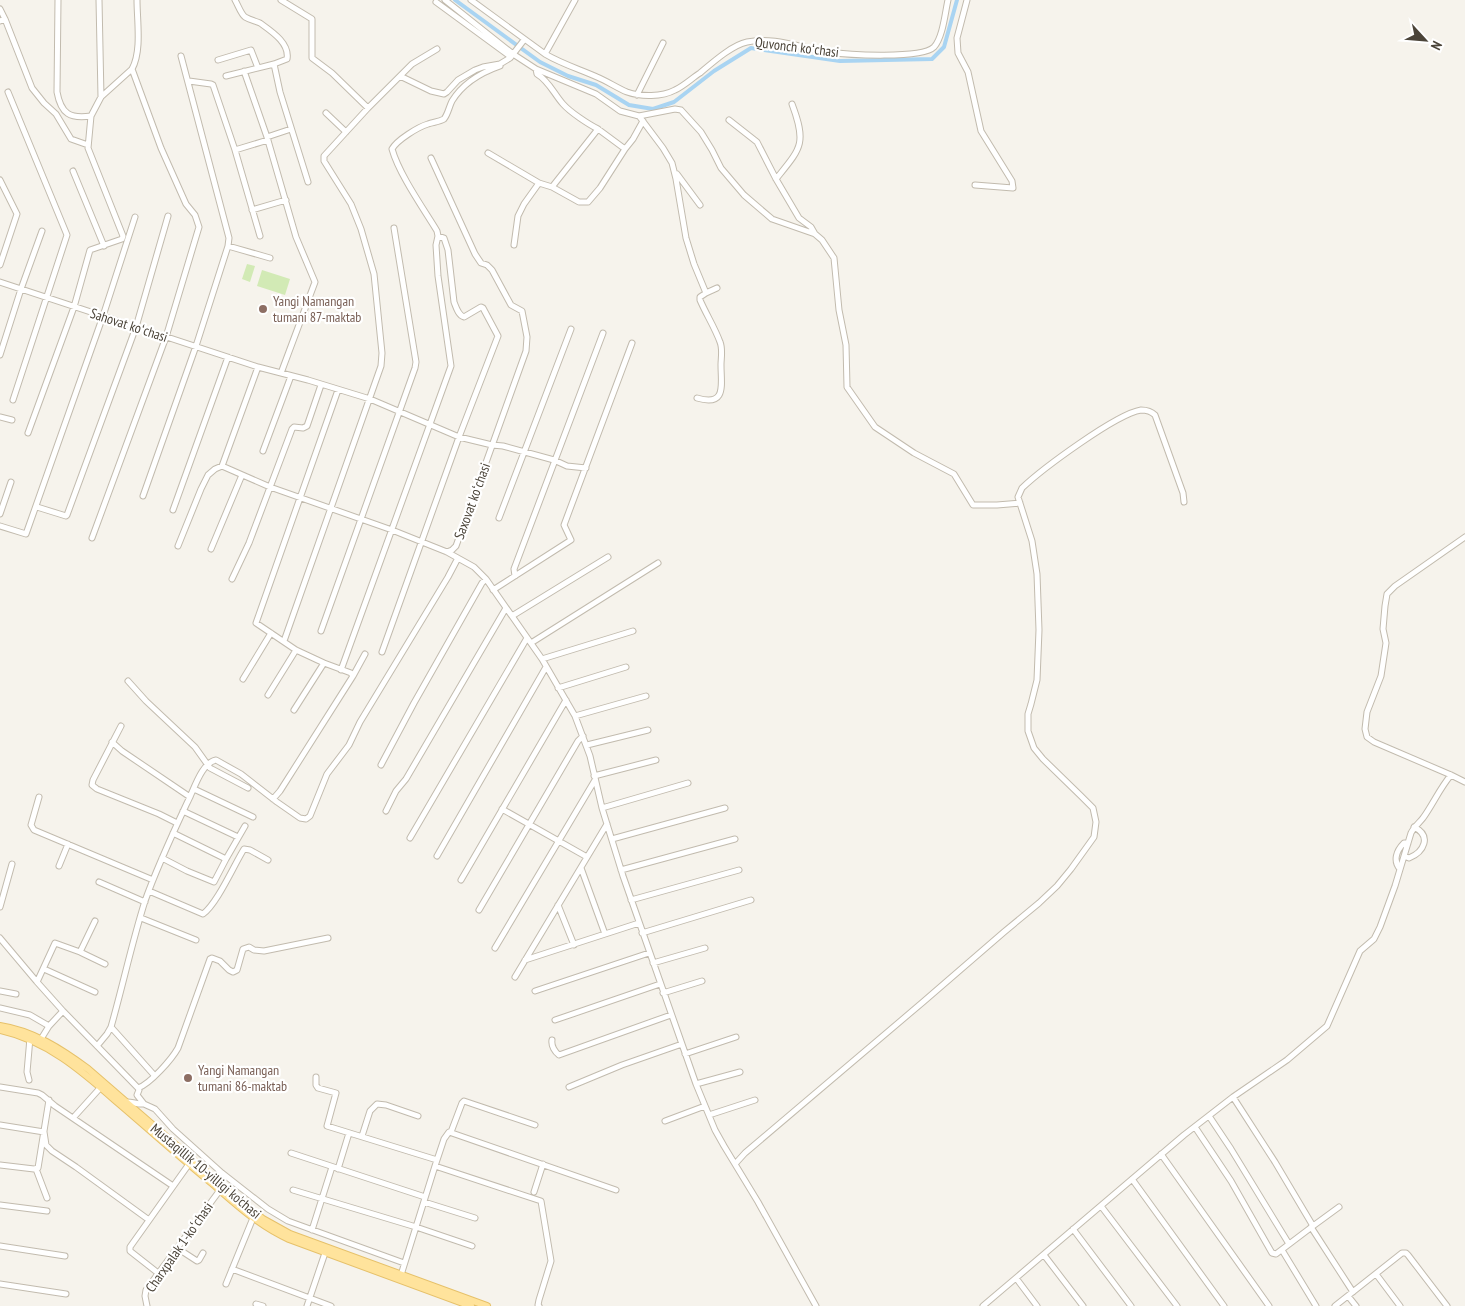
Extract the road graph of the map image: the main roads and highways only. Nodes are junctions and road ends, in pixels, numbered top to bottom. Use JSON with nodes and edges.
{"nodes":[{"id":1,"x":0,"y":1026,"type":"edge"},
{"id":2,"x":0,"y":1030,"type":"edge"},
{"id":3,"x":30,"y":1037,"type":"junction"},
{"id":4,"x":471,"y":1306,"type":"edge"},
{"id":5,"x":487,"y":1306,"type":"edge"}],
"edges":[{"from":1,"to":3,"type":"main road","name":"Mustaqillik 10-yilligi ko'chasi"},
{"from":2,"to":3,"type":"main road","name":"Mustaqillik 10-yilligi ko'chasi"},
{"from":3,"to":4,"type":"main road","name":"Mustaqillik 10-yilligi ko'chasi"},
{"from":3,"to":5,"type":"main road","name":"Mustaqillik 10-yilligi ko'chasi"}]}
